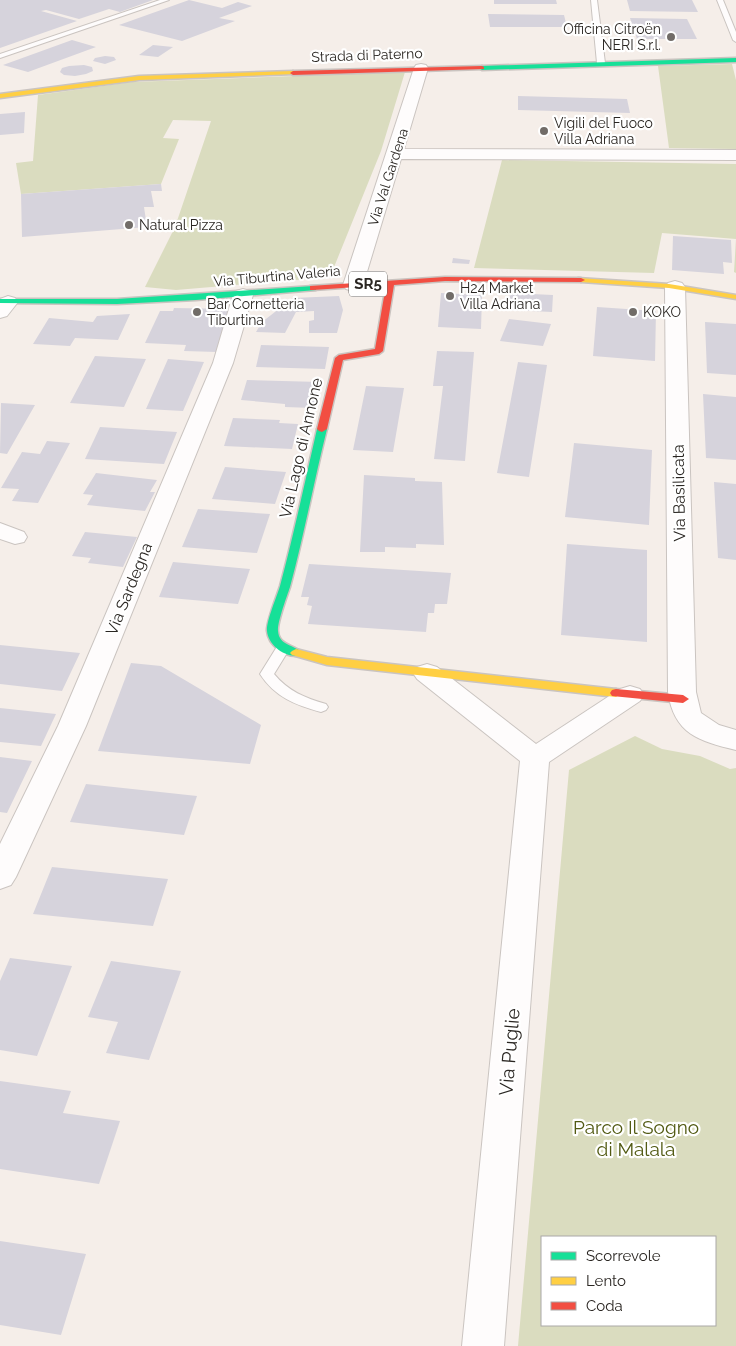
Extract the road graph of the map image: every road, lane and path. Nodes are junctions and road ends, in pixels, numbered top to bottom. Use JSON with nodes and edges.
{"nodes":[{"id":1,"x":166,"y":0,"type":"edge"},
{"id":2,"x":594,"y":0,"type":"edge"},
{"id":3,"x":720,"y":0,"type":"edge"},
{"id":4,"x":736,"y":40,"type":"edge"},
{"id":5,"x":0,"y":56,"type":"edge"},
{"id":6,"x":736,"y":60,"type":"edge"},
{"id":7,"x":602,"y":63,"type":"junction"},
{"id":8,"x":421,"y":68,"type":"junction"},
{"id":9,"x":0,"y":96,"type":"edge"},
{"id":10,"x":396,"y":154,"type":"junction"},
{"id":11,"x":736,"y":155,"type":"edge"},
{"id":12,"x":390,"y":283,"type":"junction"},
{"id":13,"x":352,"y":285,"type":"junction"},
{"id":14,"x":675,"y":287,"type":"junction"},
{"id":15,"x":243,"y":295,"type":"junction"},
{"id":16,"x":736,"y":298,"type":"edge"},
{"id":17,"x":3,"y":305,"type":"edge"},
{"id":18,"x":282,"y":648,"type":"junction"},
{"id":19,"x":427,"y":673,"type":"junction"},
{"id":20,"x":630,"y":695,"type":"junction"},
{"id":21,"x":683,"y":699,"type":"junction"},
{"id":22,"x":321,"y":707,"type":"dead end"},
{"id":23,"x":736,"y":740,"type":"edge"},
{"id":24,"x":535,"y":758,"type":"junction"},
{"id":25,"x":0,"y":877,"type":"edge"},
{"id":26,"x":483,"y":1346,"type":"edge"}],
"edges":[{"from":1,"to":5,"type":"lane"},
{"from":2,"to":7,"type":"lane"},
{"from":3,"to":4,"type":"lane"},
{"from":6,"to":7,"type":"street","name":"Strada di Paterno"},
{"from":7,"to":8,"type":"street","name":"Strada di Paterno"},
{"from":8,"to":9,"type":"street","name":"Strada di Paterno"},
{"from":8,"to":10,"type":"street","name":"Via Val Gardena"},
{"from":10,"to":11,"type":"street"},
{"from":10,"to":13,"type":"street","name":"Via Val Gardena"},
{"from":12,"to":13,"type":"street","name":"Via Tiburtina Valeria","number":"SR5"},
{"from":12,"to":14,"type":"street","name":"Via Tiburtina Valeria","number":"SR5"},
{"from":12,"to":18,"type":"street","name":"Via Lago di Annone"},
{"from":13,"to":15,"type":"street","name":"Via Tiburtina Valeria","number":"SR5"},
{"from":14,"to":16,"type":"street","name":"Via Tiburtina Valeria","number":"SR5"},
{"from":14,"to":21,"type":"street","name":"Via Basilicata"},
{"from":15,"to":17,"type":"street","name":"Via Tiburtina Valeria","number":"SR5"},
{"from":15,"to":25,"type":"street","name":"Via Sardegna"},
{"from":18,"to":19,"type":"street"},
{"from":18,"to":22,"type":"lane"},
{"from":19,"to":20,"type":"street"},
{"from":19,"to":24,"type":"street"},
{"from":20,"to":21,"type":"street"},
{"from":20,"to":24,"type":"street"},
{"from":21,"to":23,"type":"street"},
{"from":24,"to":26,"type":"street","name":"Via Puglie"}]}
